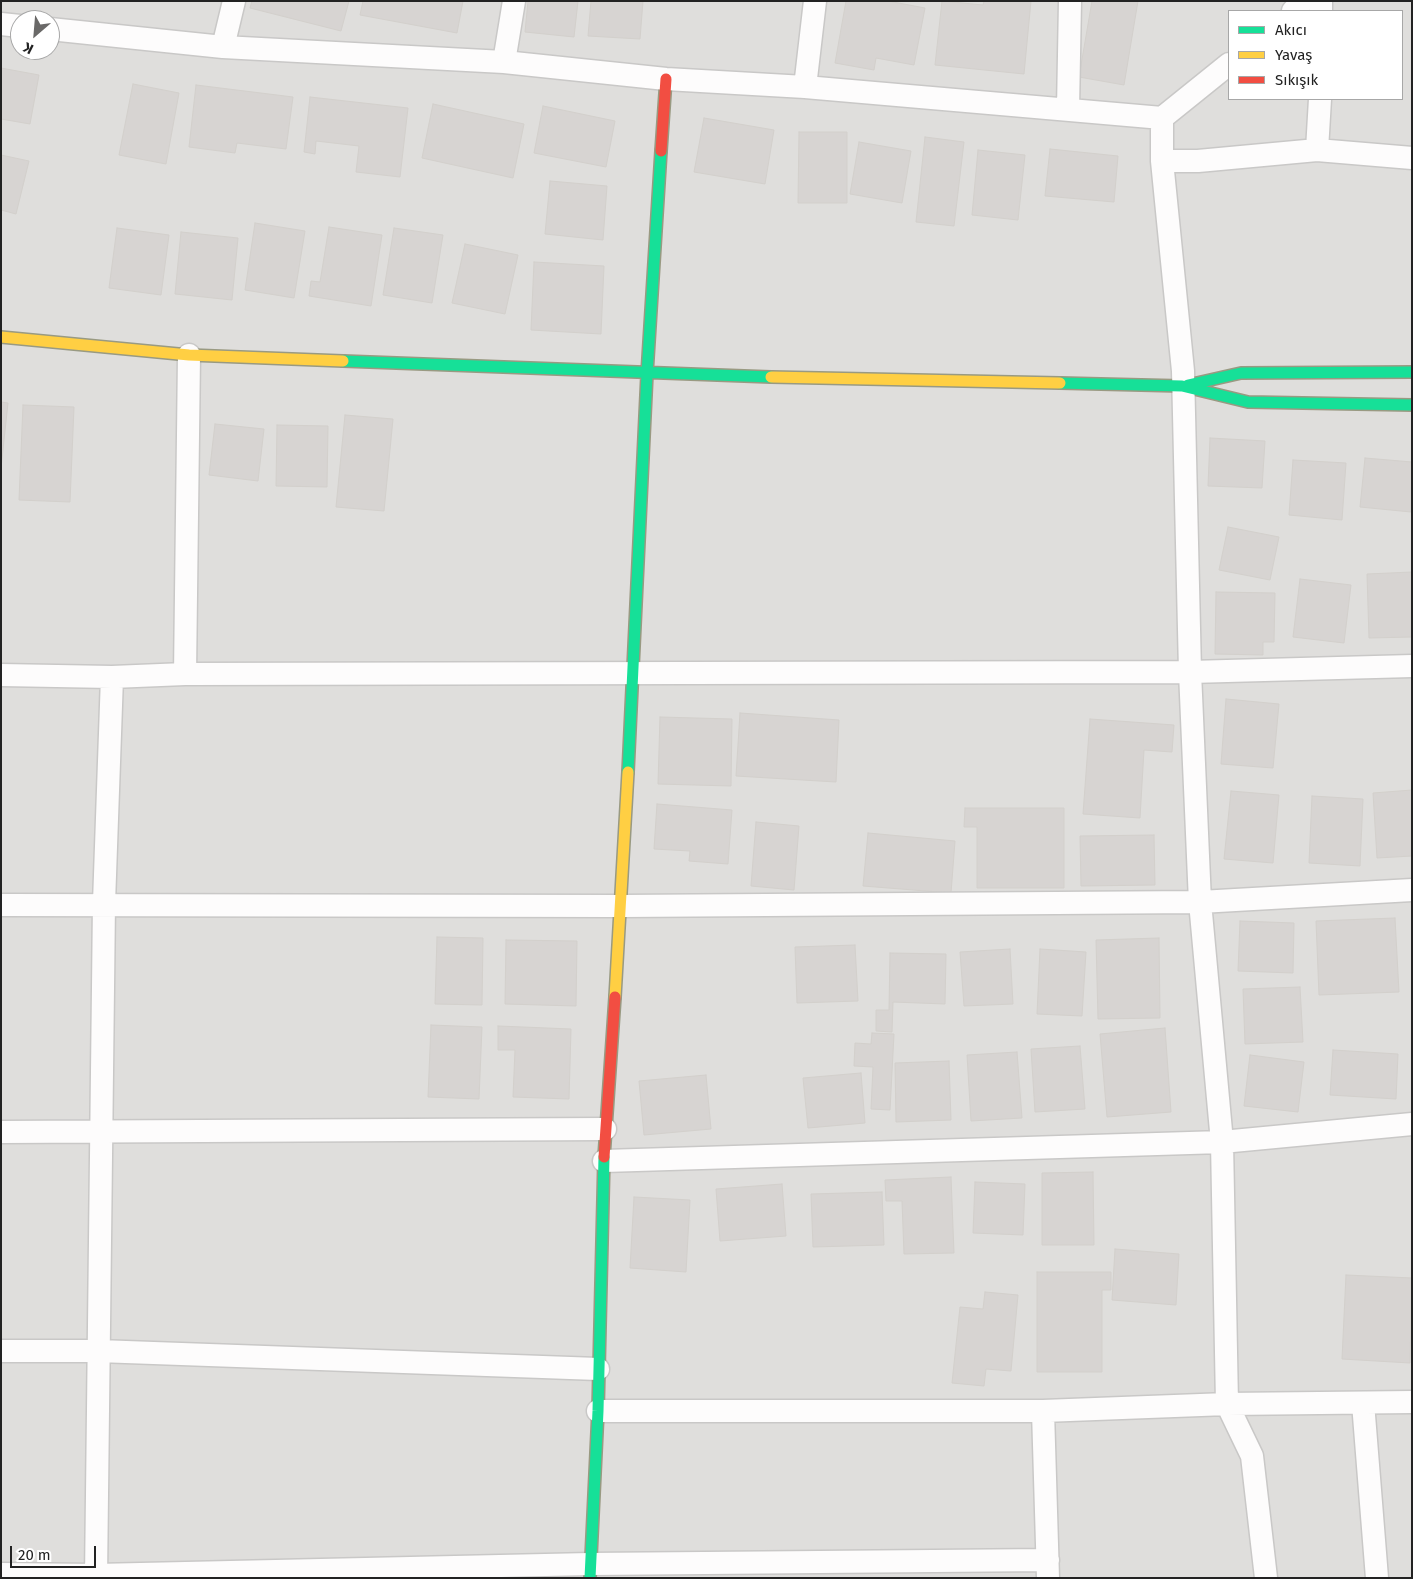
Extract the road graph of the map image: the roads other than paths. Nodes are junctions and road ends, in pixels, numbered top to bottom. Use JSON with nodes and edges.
{"nodes":[{"id":1,"x":234,"y":1,"type":"edge"},
{"id":2,"x":514,"y":1,"type":"edge"},
{"id":3,"x":815,"y":1,"type":"edge"},
{"id":4,"x":1070,"y":1,"type":"edge"},
{"id":5,"x":1303,"y":1,"type":"edge"},
{"id":6,"x":1294,"y":10,"type":"edge"},
{"id":7,"x":60,"y":30,"type":"edge"},
{"id":8,"x":223,"y":47,"type":"junction"},
{"id":9,"x":504,"y":62,"type":"junction"},
{"id":10,"x":1228,"y":65,"type":"edge"},
{"id":11,"x":666,"y":79,"type":"junction"},
{"id":12,"x":805,"y":87,"type":"junction"},
{"id":13,"x":1320,"y":100,"type":"edge"},
{"id":14,"x":1068,"y":109,"type":"junction"},
{"id":15,"x":1162,"y":118,"type":"junction"},
{"id":16,"x":1317,"y":150,"type":"junction"},
{"id":17,"x":1412,"y":158,"type":"edge"},
{"id":18,"x":1162,"y":161,"type":"junction"},
{"id":19,"x":1,"y":337,"type":"edge"},
{"id":20,"x":189,"y":355,"type":"junction"},
{"id":21,"x":1412,"y":372,"type":"edge"},
{"id":22,"x":647,"y":374,"type":"junction"},
{"id":23,"x":1182,"y":386,"type":"junction"},
{"id":24,"x":1412,"y":405,"type":"edge"},
{"id":25,"x":1412,"y":666,"type":"edge"},
{"id":26,"x":634,"y":672,"type":"junction"},
{"id":27,"x":1190,"y":672,"type":"junction"},
{"id":28,"x":184,"y":674,"type":"junction"},
{"id":29,"x":1,"y":675,"type":"edge"},
{"id":30,"x":112,"y":677,"type":"junction"},
{"id":31,"x":1412,"y":890,"type":"edge"},
{"id":32,"x":1200,"y":902,"type":"junction"},
{"id":33,"x":104,"y":903,"type":"junction"},
{"id":34,"x":1,"y":905,"type":"edge"},
{"id":35,"x":622,"y":906,"type":"junction"},
{"id":36,"x":1412,"y":1124,"type":"edge"},
{"id":37,"x":605,"y":1129,"type":"junction"},
{"id":38,"x":100,"y":1131,"type":"junction"},
{"id":39,"x":1,"y":1132,"type":"edge"},
{"id":40,"x":1222,"y":1142,"type":"junction"},
{"id":41,"x":604,"y":1161,"type":"junction"},
{"id":42,"x":1,"y":1351,"type":"edge"},
{"id":43,"x":98,"y":1351,"type":"junction"},
{"id":44,"x":598,"y":1368,"type":"junction"},
{"id":45,"x":1412,"y":1402,"type":"edge"},
{"id":46,"x":1363,"y":1403,"type":"junction"},
{"id":47,"x":1227,"y":1404,"type":"junction"},
{"id":48,"x":598,"y":1411,"type":"junction"},
{"id":49,"x":1043,"y":1411,"type":"junction"},
{"id":50,"x":1048,"y":1569,"type":"edge"},
{"id":51,"x":590,"y":1571,"type":"edge"},
{"id":52,"x":1,"y":1574,"type":"edge"},
{"id":53,"x":96,"y":1576,"type":"edge"},
{"id":54,"x":1266,"y":1578,"type":"edge"},
{"id":55,"x":1377,"y":1578,"type":"edge"}],
"edges":[{"from":1,"to":8,"type":"street"},
{"from":2,"to":9,"type":"street"},
{"from":3,"to":12,"type":"street"},
{"from":4,"to":14,"type":"street"},
{"from":5,"to":6,"type":"street"},
{"from":7,"to":8,"type":"street"},
{"from":8,"to":9,"type":"street"},
{"from":9,"to":11,"type":"street"},
{"from":10,"to":15,"type":"street"},
{"from":11,"to":12,"type":"street"},
{"from":11,"to":22,"type":"street"},
{"from":12,"to":14,"type":"street"},
{"from":13,"to":16,"type":"street"},
{"from":14,"to":15,"type":"street"},
{"from":15,"to":18,"type":"street"},
{"from":16,"to":17,"type":"street"},
{"from":16,"to":18,"type":"street"},
{"from":18,"to":23,"type":"street"},
{"from":19,"to":20,"type":"street"},
{"from":20,"to":22,"type":"street"},
{"from":20,"to":28,"type":"street"},
{"from":21,"to":23,"type":"street"},
{"from":22,"to":23,"type":"street"},
{"from":22,"to":26,"type":"street"},
{"from":23,"to":24,"type":"street"},
{"from":23,"to":27,"type":"street"},
{"from":25,"to":27,"type":"street"},
{"from":26,"to":27,"type":"street"},
{"from":26,"to":28,"type":"street"},
{"from":26,"to":35,"type":"street"},
{"from":27,"to":32,"type":"street"},
{"from":28,"to":30,"type":"street"},
{"from":29,"to":30,"type":"street"},
{"from":30,"to":33,"type":"street"},
{"from":31,"to":32,"type":"street"},
{"from":32,"to":35,"type":"street"},
{"from":32,"to":40,"type":"street"},
{"from":33,"to":34,"type":"street"},
{"from":33,"to":35,"type":"street"},
{"from":33,"to":38,"type":"street"},
{"from":35,"to":37,"type":"street"},
{"from":36,"to":40,"type":"street"},
{"from":37,"to":38,"type":"street"},
{"from":37,"to":41,"type":"street"},
{"from":38,"to":39,"type":"street"},
{"from":38,"to":43,"type":"street"},
{"from":40,"to":41,"type":"street"},
{"from":40,"to":47,"type":"street"},
{"from":41,"to":44,"type":"street"},
{"from":42,"to":43,"type":"street"},
{"from":43,"to":44,"type":"street"},
{"from":43,"to":53,"type":"street"},
{"from":44,"to":48,"type":"street"},
{"from":45,"to":46,"type":"street"},
{"from":46,"to":47,"type":"street"},
{"from":46,"to":55,"type":"street"},
{"from":47,"to":49,"type":"street"},
{"from":47,"to":54,"type":"street"},
{"from":48,"to":49,"type":"street"},
{"from":48,"to":51,"type":"street"},
{"from":49,"to":50,"type":"street"},
{"from":50,"to":51,"type":"street"},
{"from":51,"to":53,"type":"street"},
{"from":52,"to":53,"type":"street"}]}
